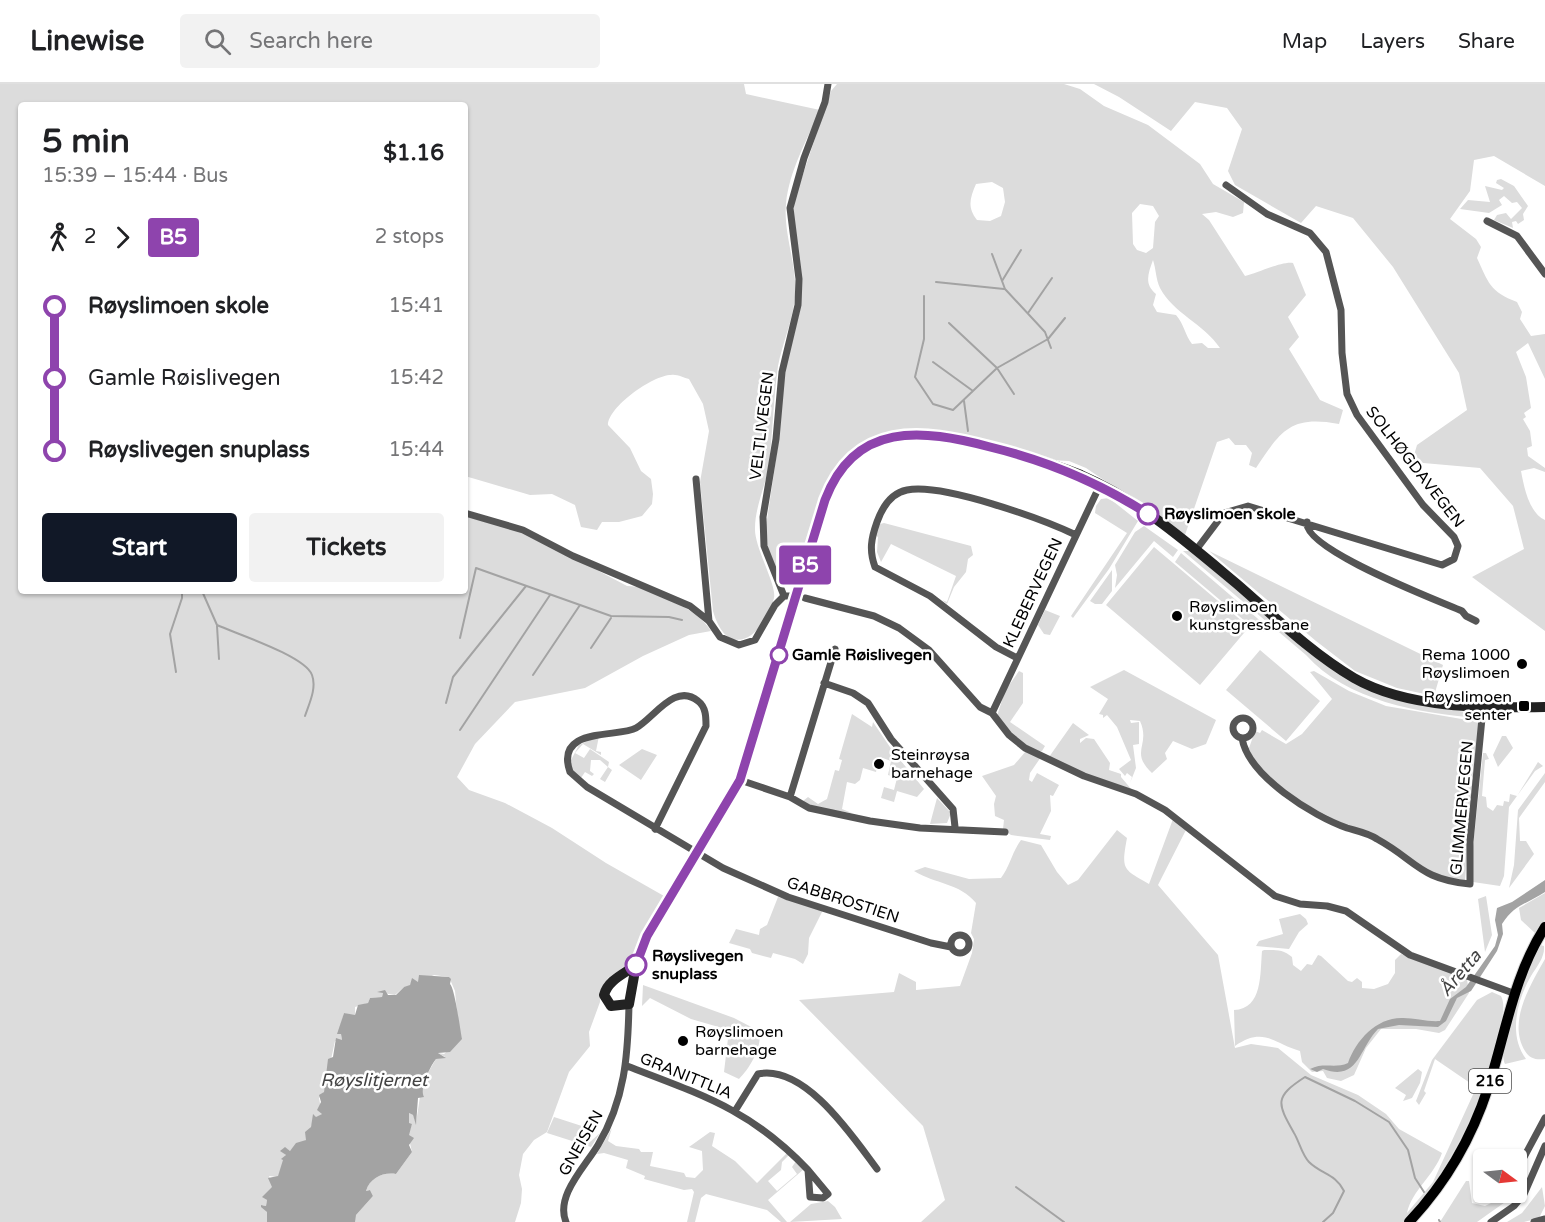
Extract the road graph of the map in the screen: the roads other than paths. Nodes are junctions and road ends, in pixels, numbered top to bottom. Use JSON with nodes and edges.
{"nodes":[{"id":1,"x":828,"y":84,"type":"edge"},
{"id":2,"x":1226,"y":185,"type":"dead end"},
{"id":3,"x":1487,"y":221,"type":"dead end"},
{"id":4,"x":1545,"y":274,"type":"edge"},
{"id":5,"x":696,"y":479,"type":"dead end"},
{"id":6,"x":1100,"y":485,"type":"junction"},
{"id":7,"x":468,"y":514,"type":"edge"},
{"id":8,"x":1306,"y":522,"type":"junction"},
{"id":9,"x":1076,"y":535,"type":"junction"},
{"id":10,"x":1196,"y":550,"type":"junction"},
{"id":11,"x":784,"y":596,"type":"junction"},
{"id":12,"x":801,"y":597,"type":"junction"},
{"id":13,"x":709,"y":621,"type":"junction"},
{"id":14,"x":1476,"y":621,"type":"dead end"},
{"id":15,"x":835,"y":649,"type":"dead end"},
{"id":16,"x":1017,"y":658,"type":"junction"},
{"id":17,"x":824,"y":682,"type":"junction"},
{"id":18,"x":1483,"y":708,"type":"junction"},
{"id":19,"x":1545,"y":708,"type":"edge"},
{"id":20,"x":992,"y":713,"type":"junction"},
{"id":21,"x":1242,"y":738,"type":"dead end"},
{"id":22,"x":740,"y":780,"type":"junction"},
{"id":23,"x":790,"y":797,"type":"junction"},
{"id":24,"x":955,"y":827,"type":"junction"},
{"id":25,"x":655,"y":829,"type":"junction"},
{"id":26,"x":1005,"y":832,"type":"dead end"},
{"id":27,"x":696,"y":854,"type":"junction"},
{"id":28,"x":1545,"y":927,"type":"edge"},
{"id":29,"x":951,"y":947,"type":"dead end"},
{"id":30,"x":636,"y":965,"type":"junction"},
{"id":31,"x":1513,"y":993,"type":"junction"},
{"id":32,"x":629,"y":1004,"type":"junction"},
{"id":33,"x":627,"y":1066,"type":"junction"},
{"id":34,"x":735,"y":1111,"type":"junction"},
{"id":35,"x":1545,"y":1118,"type":"edge"},
{"id":36,"x":1545,"y":1146,"type":"edge"},
{"id":37,"x":1527,"y":1154,"type":"edge"},
{"id":38,"x":1527,"y":1166,"type":"edge"},
{"id":39,"x":877,"y":1169,"type":"dead end"},
{"id":40,"x":808,"y":1170,"type":"dead end"},
{"id":41,"x":1532,"y":1175,"type":"junction"},
{"id":42,"x":1545,"y":1211,"type":"edge"},
{"id":43,"x":1544,"y":1219,"type":"edge"},
{"id":44,"x":566,"y":1222,"type":"edge"},
{"id":45,"x":1410,"y":1222,"type":"edge"},
{"id":46,"x":1491,"y":1222,"type":"edge"},
{"id":47,"x":1534,"y":1222,"type":"edge"}],
"edges":[{"from":1,"to":11,"type":"street","name":"VELTLIVEGEN"},
{"from":2,"to":8,"type":"street","name":"SOLHØGDAVEGEN"},
{"from":3,"to":4,"type":"street"},
{"from":5,"to":13,"type":"street"},
{"from":6,"to":9,"type":"street","name":"KLEBERVEGEN"},
{"from":6,"to":10,"type":"street"},
{"from":6,"to":12,"type":"street"},
{"from":7,"to":13,"type":"street"},
{"from":8,"to":10,"type":"street","name":"SOLHØGDAVEGEN"},
{"from":8,"to":14,"type":"street"},
{"from":9,"to":16,"type":"street","name":"KLEBERVEGEN"},
{"from":9,"to":16,"type":"street"},
{"from":10,"to":18,"type":"street"},
{"from":11,"to":12,"type":"street"},
{"from":11,"to":13,"type":"street"},
{"from":12,"to":20,"type":"street"},
{"from":12,"to":22,"type":"street"},
{"from":15,"to":17,"type":"street"},
{"from":16,"to":20,"type":"street","name":"KLEBERVEGEN"},
{"from":17,"to":23,"type":"street"},
{"from":17,"to":24,"type":"street"},
{"from":18,"to":19,"type":"street"},
{"from":18,"to":21,"type":"street","name":"GLIMMERVEGEN"},
{"from":20,"to":31,"type":"street"},
{"from":22,"to":23,"type":"street"},
{"from":22,"to":27,"type":"street"},
{"from":23,"to":24,"type":"street"},
{"from":24,"to":26,"type":"street"},
{"from":25,"to":25,"type":"street","name":"GABBROSTIEN"},
{"from":25,"to":27,"type":"street","name":"GABBROSTIEN"},
{"from":27,"to":29,"type":"street","name":"GABBROSTIEN"},
{"from":27,"to":30,"type":"street"},
{"from":28,"to":31,"type":"main road","number":"216"},
{"from":30,"to":32,"type":"street"},
{"from":30,"to":32,"type":"street"},
{"from":31,"to":45,"type":"main road","number":"216"},
{"from":32,"to":33,"type":"street","name":"GNEISEN"},
{"from":33,"to":34,"type":"street","name":"GRANITTLIA"},
{"from":33,"to":44,"type":"street","name":"GNEISEN"},
{"from":34,"to":39,"type":"street","name":"GRANITTLIA"},
{"from":34,"to":40,"type":"street","name":"GRANITTLIA"},
{"from":35,"to":37,"type":"street"},
{"from":36,"to":41,"type":"street"},
{"from":38,"to":41,"type":"street"},
{"from":41,"to":46,"type":"street"},
{"from":42,"to":43,"type":"street"},
{"from":43,"to":47,"type":"street"}]}
